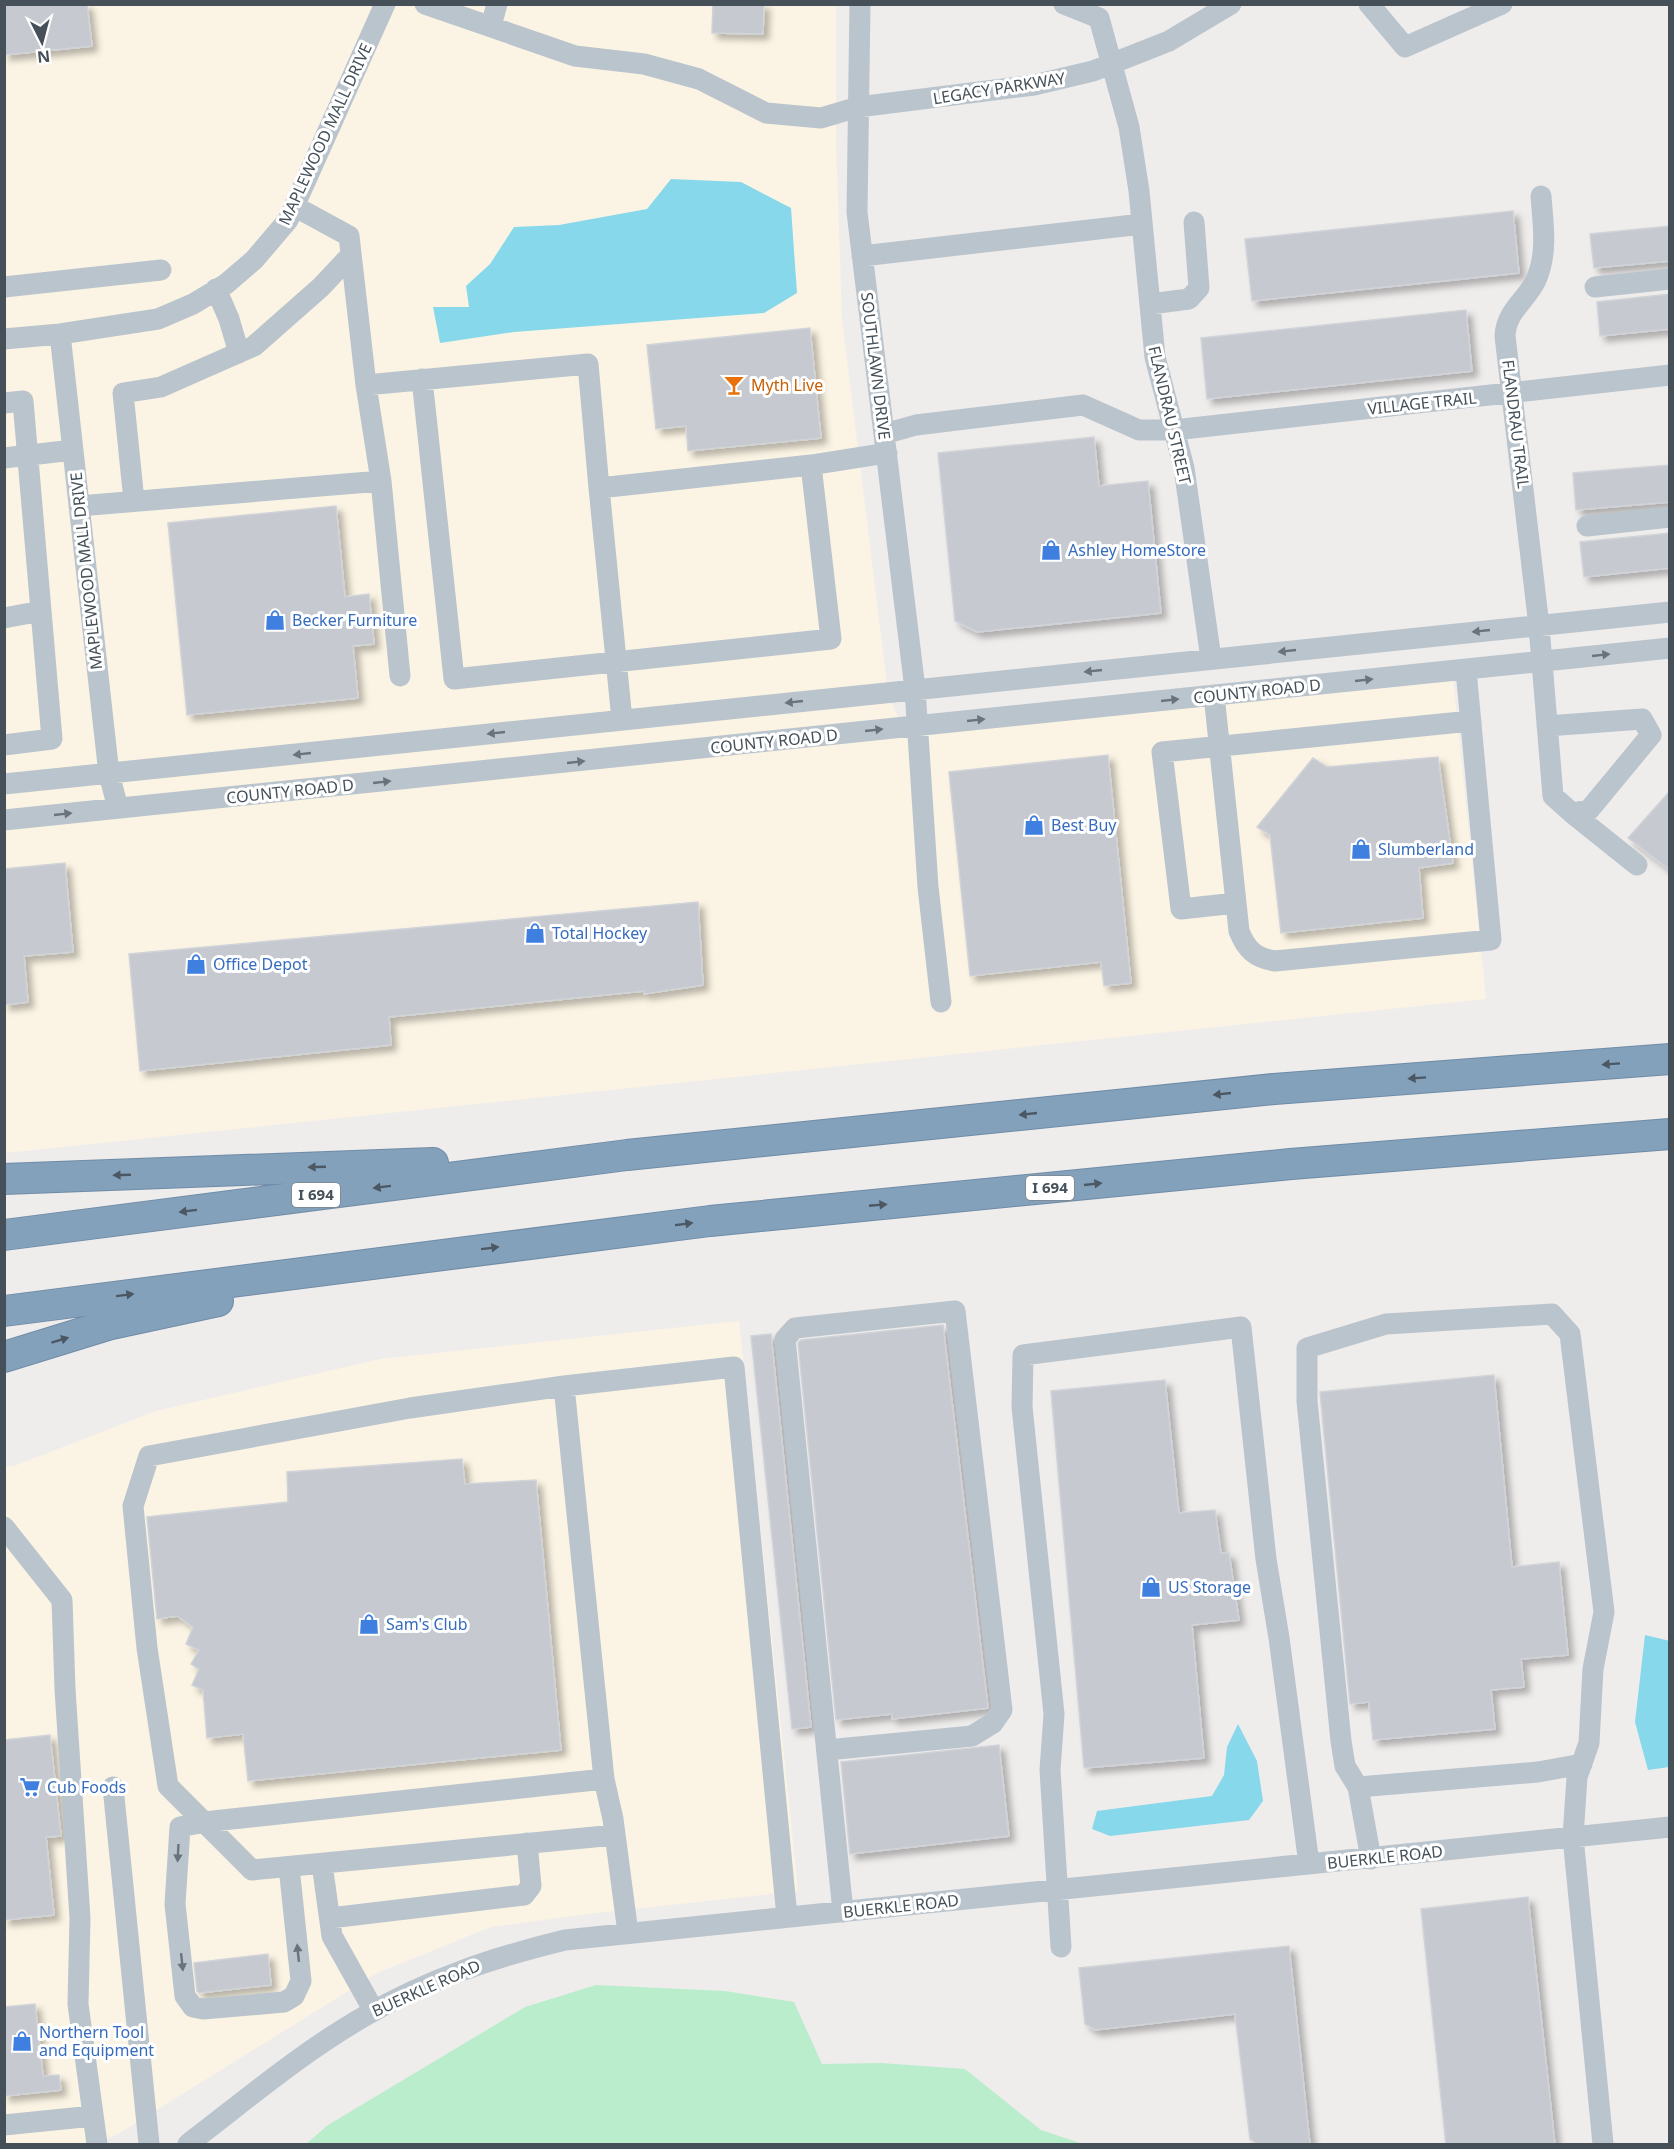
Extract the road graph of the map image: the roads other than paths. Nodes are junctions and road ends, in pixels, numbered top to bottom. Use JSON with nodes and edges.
{"nodes":[{"id":1,"x":385,"y":4,"type":"edge"},
{"id":2,"x":425,"y":4,"type":"edge"},
{"id":3,"x":497,"y":4,"type":"edge"},
{"id":4,"x":860,"y":4,"type":"edge"},
{"id":5,"x":1064,"y":4,"type":"edge"},
{"id":6,"x":1232,"y":4,"type":"edge"},
{"id":7,"x":1369,"y":4,"type":"edge"},
{"id":8,"x":1502,"y":4,"type":"edge"},
{"id":9,"x":491,"y":26,"type":"junction"},
{"id":10,"x":1113,"y":65,"type":"junction"},
{"id":11,"x":858,"y":107,"type":"junction"},
{"id":12,"x":1541,"y":196,"type":"dead end"},
{"id":13,"x":294,"y":206,"type":"junction"},
{"id":14,"x":1194,"y":222,"type":"dead end"},
{"id":15,"x":1142,"y":224,"type":"junction"},
{"id":16,"x":350,"y":256,"type":"junction"},
{"id":17,"x":862,"y":256,"type":"junction"},
{"id":18,"x":161,"y":270,"type":"dead end"},
{"id":19,"x":1670,"y":279,"type":"edge"},
{"id":20,"x":4,"y":287,"type":"edge"},
{"id":21,"x":1595,"y":287,"type":"dead end"},
{"id":22,"x":216,"y":290,"type":"junction"},
{"id":23,"x":1150,"y":304,"type":"junction"},
{"id":24,"x":60,"y":334,"type":"junction"},
{"id":25,"x":4,"y":339,"type":"edge"},
{"id":26,"x":239,"y":353,"type":"junction"},
{"id":27,"x":1670,"y":375,"type":"edge"},
{"id":28,"x":422,"y":379,"type":"junction"},
{"id":29,"x":366,"y":385,"type":"junction"},
{"id":30,"x":1513,"y":393,"type":"junction"},
{"id":31,"x":4,"y":403,"type":"edge"},
{"id":32,"x":1174,"y":430,"type":"junction"},
{"id":33,"x":886,"y":444,"type":"junction"},
{"id":34,"x":73,"y":450,"type":"junction"},
{"id":35,"x":28,"y":455,"type":"junction"},
{"id":36,"x":4,"y":458,"type":"edge"},
{"id":37,"x":811,"y":465,"type":"junction"},
{"id":38,"x":381,"y":481,"type":"junction"},
{"id":39,"x":599,"y":488,"type":"junction"},
{"id":40,"x":134,"y":501,"type":"junction"},
{"id":41,"x":79,"y":506,"type":"junction"},
{"id":42,"x":1670,"y":517,"type":"edge"},
{"id":43,"x":1587,"y":526,"type":"dead end"},
{"id":44,"x":41,"y":611,"type":"junction"},
{"id":45,"x":1670,"y":612,"type":"edge"},
{"id":46,"x":4,"y":618,"type":"edge"},
{"id":47,"x":1539,"y":626,"type":"junction"},
{"id":48,"x":1670,"y":648,"type":"edge"},
{"id":49,"x":1211,"y":659,"type":"junction"},
{"id":50,"x":616,"y":662,"type":"junction"},
{"id":51,"x":1543,"y":662,"type":"junction"},
{"id":52,"x":1466,"y":670,"type":"junction"},
{"id":53,"x":399,"y":676,"type":"dead end"},
{"id":54,"x":915,"y":688,"type":"junction"},
{"id":55,"x":1214,"y":695,"type":"junction"},
{"id":56,"x":622,"y":720,"type":"junction"},
{"id":57,"x":1471,"y":721,"type":"junction"},
{"id":58,"x":918,"y":726,"type":"junction"},
{"id":59,"x":1547,"y":726,"type":"junction"},
{"id":60,"x":4,"y":745,"type":"edge"},
{"id":61,"x":1219,"y":746,"type":"junction"},
{"id":62,"x":109,"y":774,"type":"junction"},
{"id":63,"x":4,"y":784,"type":"edge"},
{"id":64,"x":118,"y":808,"type":"junction"},
{"id":65,"x":1572,"y":813,"type":"junction"},
{"id":66,"x":4,"y":820,"type":"edge"},
{"id":67,"x":1637,"y":865,"type":"dead end"},
{"id":68,"x":1236,"y":903,"type":"junction"},
{"id":69,"x":941,"y":1002,"type":"dead end"},
{"id":70,"x":1670,"y":1059,"type":"edge"},
{"id":71,"x":1670,"y":1134,"type":"edge"},
{"id":72,"x":627,"y":1155,"type":"junction"},
{"id":73,"x":4,"y":1179,"type":"edge"},
{"id":74,"x":4,"y":1235,"type":"edge"},
{"id":75,"x":432,"y":1256,"type":"junction"},
{"id":76,"x":4,"y":1311,"type":"edge"},
{"id":77,"x":4,"y":1358,"type":"edge"},
{"id":78,"x":564,"y":1386,"type":"junction"},
{"id":79,"x":4,"y":1527,"type":"edge"},
{"id":80,"x":827,"y":1750,"type":"junction"},
{"id":81,"x":1582,"y":1764,"type":"junction"},
{"id":82,"x":604,"y":1779,"type":"junction"},
{"id":83,"x":113,"y":1787,"type":"dead end"},
{"id":84,"x":1358,"y":1787,"type":"junction"},
{"id":85,"x":204,"y":1822,"type":"junction"},
{"id":86,"x":1670,"y":1827,"type":"edge"},
{"id":87,"x":615,"y":1835,"type":"junction"},
{"id":88,"x":1573,"y":1837,"type":"junction"},
{"id":89,"x":526,"y":1843,"type":"junction"},
{"id":90,"x":1371,"y":1858,"type":"junction"},
{"id":91,"x":322,"y":1864,"type":"junction"},
{"id":92,"x":1309,"y":1864,"type":"junction"},
{"id":93,"x":289,"y":1867,"type":"junction"},
{"id":94,"x":1056,"y":1890,"type":"junction"},
{"id":95,"x":843,"y":1912,"type":"junction"},
{"id":96,"x":788,"y":1917,"type":"junction"},
{"id":97,"x":330,"y":1918,"type":"junction"},
{"id":98,"x":628,"y":1933,"type":"junction"},
{"id":99,"x":1061,"y":1947,"type":"dead end"},
{"id":100,"x":374,"y":2011,"type":"junction"},
{"id":101,"x":93,"y":2116,"type":"junction"},
{"id":102,"x":4,"y":2125,"type":"edge"},
{"id":103,"x":96,"y":2145,"type":"edge"},
{"id":104,"x":149,"y":2145,"type":"edge"},
{"id":105,"x":188,"y":2145,"type":"edge"},
{"id":106,"x":1603,"y":2145,"type":"edge"}],
"edges":[{"from":1,"to":13,"type":"street","name":"MAPLEWOOD MALL DRIVE"},
{"from":2,"to":9,"type":"street","name":"LEGACY PARKWAY"},
{"from":3,"to":9,"type":"street"},
{"from":4,"to":11,"type":"street","name":"SOUTHLAWN DRIVE"},
{"from":5,"to":10,"type":"street","name":"FLANDRAU STREET"},
{"from":6,"to":10,"type":"street","name":"LEGACY PARKWAY"},
{"from":7,"to":8,"type":"street"},
{"from":9,"to":11,"type":"street","name":"LEGACY PARKWAY"},
{"from":10,"to":11,"type":"street","name":"LEGACY PARKWAY"},
{"from":10,"to":15,"type":"street","name":"FLANDRAU STREET"},
{"from":11,"to":17,"type":"street","name":"SOUTHLAWN DRIVE"},
{"from":12,"to":30,"type":"street","name":"FLANDRAU TRAIL"},
{"from":13,"to":16,"type":"street"},
{"from":13,"to":22,"type":"street","name":"MAPLEWOOD MALL DRIVE"},
{"from":14,"to":23,"type":"street"},
{"from":15,"to":17,"type":"street"},
{"from":15,"to":23,"type":"street","name":"FLANDRAU STREET"},
{"from":16,"to":26,"type":"street"},
{"from":16,"to":29,"type":"street"},
{"from":17,"to":33,"type":"street","name":"SOUTHLAWN DRIVE"},
{"from":18,"to":20,"type":"street"},
{"from":19,"to":21,"type":"street"},
{"from":22,"to":24,"type":"street","name":"MAPLEWOOD MALL DRIVE"},
{"from":22,"to":26,"type":"street"},
{"from":23,"to":32,"type":"street","name":"FLANDRAU STREET"},
{"from":24,"to":25,"type":"street","name":"MAPLEWOOD MALL DRIVE"},
{"from":24,"to":34,"type":"street","name":"MAPLEWOOD MALL DRIVE"},
{"from":26,"to":40,"type":"street"},
{"from":27,"to":30,"type":"street","name":"VILLAGE TRAIL"},
{"from":28,"to":29,"type":"street"},
{"from":28,"to":39,"type":"street"},
{"from":28,"to":50,"type":"street"},
{"from":29,"to":38,"type":"street"},
{"from":30,"to":32,"type":"street","name":"VILLAGE TRAIL"},
{"from":30,"to":47,"type":"street","name":"FLANDRAU TRAIL"},
{"from":31,"to":35,"type":"street"},
{"from":32,"to":33,"type":"street","name":"VILLAGE TRAIL"},
{"from":32,"to":49,"type":"street","name":"FLANDRAU STREET"},
{"from":33,"to":37,"type":"street","name":"VILLAGE TRAIL"},
{"from":33,"to":54,"type":"street","name":"SOUTHLAWN DRIVE"},
{"from":34,"to":35,"type":"street"},
{"from":34,"to":41,"type":"street","name":"MAPLEWOOD MALL DRIVE"},
{"from":35,"to":36,"type":"street"},
{"from":35,"to":44,"type":"street"},
{"from":37,"to":39,"type":"street","name":"VILLAGE TRAIL"},
{"from":37,"to":50,"type":"street"},
{"from":38,"to":40,"type":"street"},
{"from":38,"to":53,"type":"street"},
{"from":39,"to":50,"type":"street"},
{"from":40,"to":41,"type":"street"},
{"from":41,"to":62,"type":"street","name":"MAPLEWOOD MALL DRIVE"},
{"from":42,"to":43,"type":"street"},
{"from":44,"to":46,"type":"street"},
{"from":44,"to":60,"type":"street"},
{"from":45,"to":47,"type":"street"},
{"from":47,"to":49,"type":"street","one_way":true},
{"from":47,"to":51,"type":"street","name":"FLANDRAU TRAIL"},
{"from":51,"to":48,"type":"street","name":"COUNTY ROAD D","one_way":true},
{"from":49,"to":54,"type":"street","one_way":true},
{"from":50,"to":56,"type":"street"},
{"from":51,"to":52,"type":"street","name":"COUNTY ROAD D"},
{"from":51,"to":59,"type":"street","name":"FLANDRAU TRAIL"},
{"from":55,"to":52,"type":"street","name":"COUNTY ROAD D","one_way":true},
{"from":52,"to":57,"type":"street"},
{"from":54,"to":56,"type":"street","one_way":true},
{"from":54,"to":58,"type":"street","name":"SOUTHLAWN DRIVE"},
{"from":58,"to":55,"type":"street","name":"COUNTY ROAD D","one_way":true},
{"from":55,"to":61,"type":"street"},
{"from":56,"to":62,"type":"street","one_way":true},
{"from":57,"to":61,"type":"street"},
{"from":57,"to":68,"type":"street"},
{"from":64,"to":58,"type":"street","name":"COUNTY ROAD D","one_way":true},
{"from":58,"to":69,"type":"street","name":"SOUTHLAWN DRIVE"},
{"from":59,"to":65,"type":"street","name":"FLANDRAU TRAIL"},
{"from":59,"to":65,"type":"street"},
{"from":61,"to":68,"type":"street"},
{"from":61,"to":68,"type":"street"},
{"from":62,"to":63,"type":"street"},
{"from":62,"to":64,"type":"street","name":"MAPLEWOOD MALL DRIVE"},
{"from":66,"to":64,"type":"street","name":"COUNTY ROAD D","one_way":true},
{"from":65,"to":67,"type":"street","name":"FLANDRAU TRAIL"},
{"from":70,"to":72,"type":"highway","number":"I 694","one_way":true},
{"from":75,"to":71,"type":"highway","number":"I 694","one_way":true},
{"from":72,"to":73,"type":"highway","one_way":true},
{"from":72,"to":74,"type":"highway","number":"I 694","one_way":true},
{"from":76,"to":75,"type":"highway","number":"I 694","one_way":true},
{"from":77,"to":75,"type":"highway","one_way":true},
{"from":78,"to":82,"type":"street"},
{"from":78,"to":85,"type":"street"},
{"from":78,"to":96,"type":"street"},
{"from":79,"to":101,"type":"street"},
{"from":80,"to":80,"type":"street"},
{"from":80,"to":95,"type":"street"},
{"from":81,"to":84,"type":"street"},
{"from":81,"to":84,"type":"street"},
{"from":81,"to":88,"type":"street"},
{"from":82,"to":85,"type":"street"},
{"from":82,"to":87,"type":"street"},
{"from":83,"to":104,"type":"street"},
{"from":84,"to":90,"type":"street"},
{"from":85,"to":93,"type":"street"},
{"from":85,"to":93,"type":"street","one_way":true},
{"from":86,"to":88,"type":"street","name":"BUERKLE ROAD"},
{"from":87,"to":89,"type":"street"},
{"from":87,"to":98,"type":"street"},
{"from":88,"to":90,"type":"street","name":"BUERKLE ROAD"},
{"from":88,"to":106,"type":"street"},
{"from":89,"to":91,"type":"street"},
{"from":89,"to":97,"type":"street"},
{"from":90,"to":92,"type":"street","name":"BUERKLE ROAD"},
{"from":91,"to":93,"type":"street"},
{"from":91,"to":97,"type":"street"},
{"from":92,"to":94,"type":"street","name":"BUERKLE ROAD"},
{"from":92,"to":94,"type":"street"},
{"from":94,"to":95,"type":"street","name":"BUERKLE ROAD"},
{"from":94,"to":99,"type":"street"},
{"from":95,"to":96,"type":"street","name":"BUERKLE ROAD"},
{"from":96,"to":98,"type":"street","name":"BUERKLE ROAD"},
{"from":97,"to":100,"type":"street"},
{"from":98,"to":100,"type":"street","name":"BUERKLE ROAD"},
{"from":100,"to":105,"type":"street","name":"BUERKLE ROAD"},
{"from":101,"to":102,"type":"street"},
{"from":101,"to":103,"type":"street"}]}
